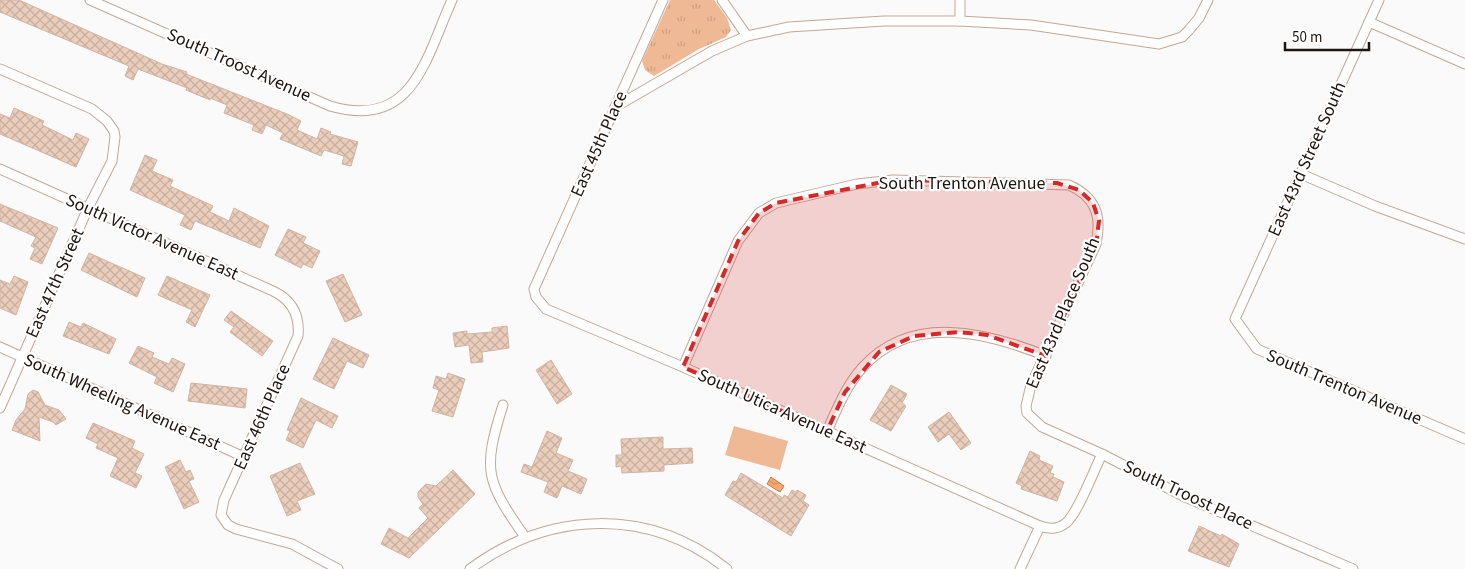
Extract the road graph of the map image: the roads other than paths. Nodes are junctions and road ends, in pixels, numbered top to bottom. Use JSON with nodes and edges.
{"nodes":[{"id":1,"x":90,"y":0,"type":"edge"},
{"id":2,"x":452,"y":0,"type":"edge"},
{"id":3,"x":663,"y":0,"type":"edge"},
{"id":4,"x":722,"y":0,"type":"edge"},
{"id":5,"x":960,"y":0,"type":"edge"},
{"id":6,"x":1208,"y":0,"type":"edge"},
{"id":7,"x":1379,"y":0,"type":"edge"},
{"id":8,"x":960,"y":21,"type":"junction"},
{"id":9,"x":1368,"y":22,"type":"junction"},
{"id":10,"x":747,"y":36,"type":"junction"},
{"id":11,"x":1465,"y":64,"type":"edge"},
{"id":12,"x":0,"y":69,"type":"edge"},
{"id":13,"x":616,"y":107,"type":"junction"},
{"id":14,"x":0,"y":169,"type":"edge"},
{"id":15,"x":1301,"y":174,"type":"junction"},
{"id":16,"x":88,"y":208,"type":"junction"},
{"id":17,"x":1098,"y":212,"type":"joint"},
{"id":18,"x":1465,"y":239,"type":"edge"},
{"id":19,"x":534,"y":288,"type":"joint"},
{"id":20,"x":296,"y":314,"type":"joint"},
{"id":21,"x":1235,"y":319,"type":"joint"},
{"id":22,"x":0,"y":347,"type":"edge"},
{"id":23,"x":1046,"y":356,"type":"junction"},
{"id":24,"x":22,"y":357,"type":"junction"},
{"id":25,"x":683,"y":368,"type":"junction"},
{"id":26,"x":503,"y":405,"type":"dead end"},
{"id":27,"x":0,"y":408,"type":"edge"},
{"id":28,"x":1027,"y":413,"type":"joint"},
{"id":29,"x":828,"y":432,"type":"junction"},
{"id":30,"x":1465,"y":439,"type":"edge"},
{"id":31,"x":1102,"y":454,"type":"junction"},
{"id":32,"x":244,"y":457,"type":"junction"},
{"id":33,"x":1040,"y":526,"type":"junction"},
{"id":34,"x":525,"y":537,"type":"junction"},
{"id":35,"x":338,"y":569,"type":"edge"},
{"id":36,"x":470,"y":569,"type":"edge"},
{"id":37,"x":728,"y":569,"type":"edge"},
{"id":38,"x":1020,"y":569,"type":"edge"},
{"id":39,"x":1353,"y":569,"type":"edge"}],
"edges":[{"from":1,"to":2,"type":"street","name":"South Troost Avenue"},
{"from":3,"to":13,"type":"street","name":"East 45th Place"},
{"from":4,"to":10,"type":"street"},
{"from":5,"to":8,"type":"street"},
{"from":6,"to":8,"type":"street"},
{"from":7,"to":9,"type":"street","name":"East 43rd Street South"},
{"from":8,"to":10,"type":"street"},
{"from":9,"to":11,"type":"street"},
{"from":9,"to":15,"type":"street","name":"East 43rd Street South"},
{"from":10,"to":13,"type":"street"},
{"from":12,"to":16,"type":"street","name":"East 47th Street"},
{"from":13,"to":19,"type":"street","name":"East 45th Place"},
{"from":14,"to":16,"type":"street","name":"South Victor Avenue East"},
{"from":15,"to":18,"type":"street"},
{"from":15,"to":21,"type":"street","name":"East 43rd Street South"},
{"from":16,"to":20,"type":"street","name":"South Victor Avenue East"},
{"from":16,"to":24,"type":"street","name":"East 47th Street"},
{"from":17,"to":23,"type":"street","name":"East 43rd Place South"},
{"from":17,"to":25,"type":"street","name":"South Trenton Avenue"},
{"from":19,"to":25,"type":"street","name":"South Utica Avenue East"},
{"from":20,"to":32,"type":"street","name":"East 46th Place"},
{"from":21,"to":30,"type":"street","name":"South Trenton Avenue"},
{"from":22,"to":24,"type":"street","name":"South Wheeling Avenue East"},
{"from":23,"to":28,"type":"street","name":"East 43rd Place South"},
{"from":23,"to":29,"type":"street"},
{"from":24,"to":27,"type":"street","name":"East 47th Street"},
{"from":24,"to":32,"type":"street","name":"South Wheeling Avenue East"},
{"from":25,"to":29,"type":"street","name":"South Utica Avenue East"},
{"from":26,"to":34,"type":"street"},
{"from":28,"to":31,"type":"street","name":"South Troost Place"},
{"from":29,"to":33,"type":"street","name":"South Utica Avenue East"},
{"from":31,"to":33,"type":"street"},
{"from":31,"to":39,"type":"street","name":"South Troost Place"},
{"from":32,"to":35,"type":"street","name":"East 46th Place"},
{"from":33,"to":38,"type":"street"},
{"from":34,"to":36,"type":"street"},
{"from":34,"to":37,"type":"street"}]}
